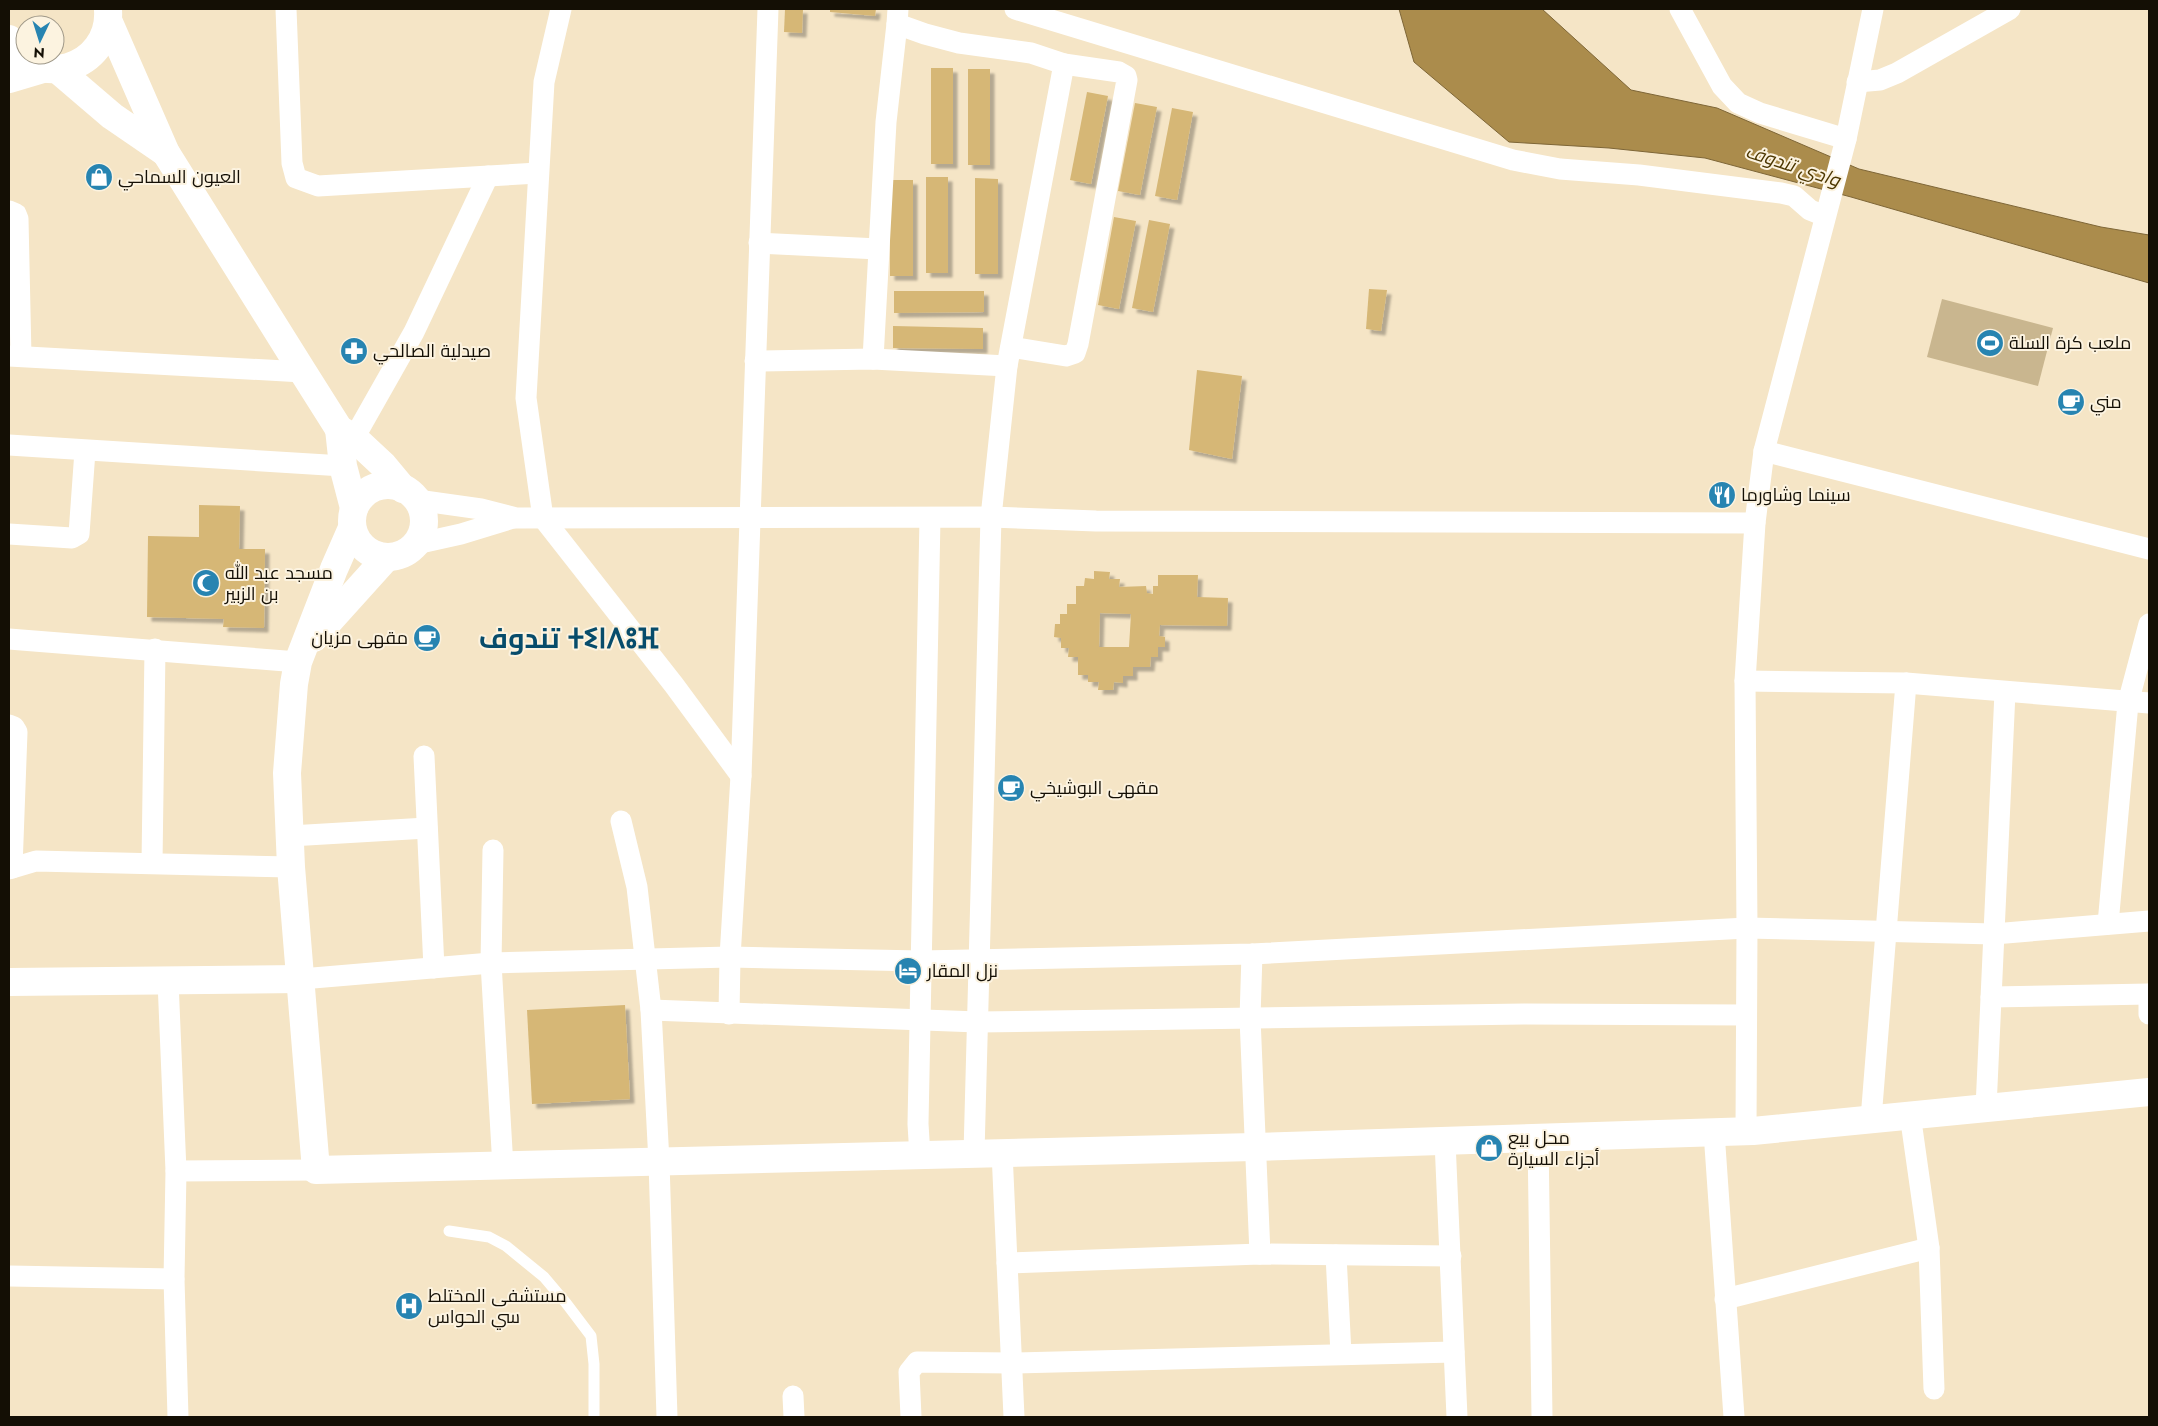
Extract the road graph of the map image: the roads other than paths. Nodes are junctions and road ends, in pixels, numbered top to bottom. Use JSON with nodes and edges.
{"nodes":[{"id":1,"x":286,"y":9,"type":"edge"},
{"id":2,"x":561,"y":9,"type":"edge"},
{"id":3,"x":768,"y":9,"type":"edge"},
{"id":4,"x":1015,"y":9,"type":"edge"},
{"id":5,"x":1680,"y":9,"type":"edge"},
{"id":6,"x":1873,"y":9,"type":"edge"},
{"id":7,"x":2010,"y":9,"type":"edge"},
{"id":8,"x":108,"y":12,"type":"edge"},
{"id":9,"x":898,"y":16,"type":"edge"},
{"id":10,"x":9,"y":39,"type":"edge"},
{"id":11,"x":1064,"y":64,"type":"junction"},
{"id":12,"x":52,"y":69,"type":"junction"},
{"id":13,"x":9,"y":79,"type":"edge"},
{"id":14,"x":1857,"y":82,"type":"junction"},
{"id":15,"x":1846,"y":139,"type":"junction"},
{"id":16,"x":166,"y":153,"type":"junction"},
{"id":17,"x":538,"y":173,"type":"junction"},
{"id":18,"x":488,"y":176,"type":"junction"},
{"id":19,"x":9,"y":211,"type":"edge"},
{"id":20,"x":1825,"y":216,"type":"junction"},
{"id":21,"x":759,"y":243,"type":"junction"},
{"id":22,"x":878,"y":249,"type":"junction"},
{"id":23,"x":15,"y":356,"type":"edge"},
{"id":24,"x":1009,"y":357,"type":"junction"},
{"id":25,"x":873,"y":359,"type":"junction"},
{"id":26,"x":755,"y":361,"type":"junction"},
{"id":27,"x":303,"y":372,"type":"junction"},
{"id":28,"x":346,"y":433,"type":"junction"},
{"id":29,"x":9,"y":445,"type":"edge"},
{"id":30,"x":1764,"y":450,"type":"junction"},
{"id":31,"x":85,"y":451,"type":"junction"},
{"id":32,"x":342,"y":466,"type":"junction"},
{"id":33,"x":410,"y":494,"type":"junction"},
{"id":34,"x":991,"y":517,"type":"junction"},
{"id":35,"x":353,"y":518,"type":"junction"},
{"id":36,"x":516,"y":518,"type":"junction"},
{"id":37,"x":544,"y":518,"type":"junction"},
{"id":38,"x":930,"y":518,"type":"junction"},
{"id":39,"x":749,"y":519,"type":"junction"},
{"id":40,"x":1755,"y":523,"type":"junction"},
{"id":41,"x":9,"y":534,"type":"edge"},
{"id":42,"x":416,"y":544,"type":"junction"},
{"id":43,"x":2149,"y":549,"type":"edge"},
{"id":44,"x":387,"y":558,"type":"junction"},
{"id":45,"x":2149,"y":624,"type":"edge"},
{"id":46,"x":9,"y":639,"type":"edge"},
{"id":47,"x":155,"y":649,"type":"junction"},
{"id":48,"x":300,"y":656,"type":"junction"},
{"id":49,"x":1745,"y":681,"type":"junction"},
{"id":50,"x":1906,"y":683,"type":"junction"},
{"id":51,"x":2005,"y":692,"type":"junction"},
{"id":52,"x":2128,"y":703,"type":"junction"},
{"id":53,"x":2149,"y":703,"type":"edge"},
{"id":54,"x":9,"y":725,"type":"edge"},
{"id":55,"x":424,"y":756,"type":"dead end"},
{"id":56,"x":741,"y":776,"type":"junction"},
{"id":57,"x":621,"y":821,"type":"dead end"},
{"id":58,"x":428,"y":828,"type":"junction"},
{"id":59,"x":290,"y":836,"type":"junction"},
{"id":60,"x":493,"y":850,"type":"dead end"},
{"id":61,"x":152,"y":863,"type":"junction"},
{"id":62,"x":291,"y":867,"type":"junction"},
{"id":63,"x":10,"y":869,"type":"edge"},
{"id":64,"x":2149,"y":921,"type":"edge"},
{"id":65,"x":2108,"y":924,"type":"junction"},
{"id":66,"x":1748,"y":928,"type":"junction"},
{"id":67,"x":1885,"y":931,"type":"junction"},
{"id":68,"x":1994,"y":934,"type":"junction"},
{"id":69,"x":1252,"y":954,"type":"junction"},
{"id":70,"x":730,"y":957,"type":"junction"},
{"id":71,"x":646,"y":958,"type":"junction"},
{"id":72,"x":980,"y":960,"type":"junction"},
{"id":73,"x":921,"y":961,"type":"junction"},
{"id":74,"x":491,"y":963,"type":"junction"},
{"id":75,"x":434,"y":968,"type":"junction"},
{"id":76,"x":301,"y":979,"type":"junction"},
{"id":77,"x":168,"y":981,"type":"junction"},
{"id":78,"x":9,"y":982,"type":"edge"},
{"id":79,"x":1991,"y":997,"type":"junction"},
{"id":80,"x":2149,"y":1001,"type":"edge"},
{"id":81,"x":651,"y":1010,"type":"junction"},
{"id":82,"x":729,"y":1014,"type":"junction"},
{"id":83,"x":1746,"y":1015,"type":"junction"},
{"id":84,"x":1250,"y":1018,"type":"junction"},
{"id":85,"x":921,"y":1021,"type":"junction"},
{"id":86,"x":978,"y":1022,"type":"junction"},
{"id":87,"x":2149,"y":1092,"type":"edge"},
{"id":88,"x":1986,"y":1108,"type":"junction"},
{"id":89,"x":1910,"y":1114,"type":"junction"},
{"id":90,"x":1871,"y":1119,"type":"junction"},
{"id":91,"x":1746,"y":1131,"type":"junction"},
{"id":92,"x":1714,"y":1132,"type":"junction"},
{"id":93,"x":1538,"y":1138,"type":"junction"},
{"id":94,"x":1445,"y":1141,"type":"junction"},
{"id":95,"x":1254,"y":1147,"type":"junction"},
{"id":96,"x":1002,"y":1152,"type":"junction"},
{"id":97,"x":974,"y":1153,"type":"junction"},
{"id":98,"x":920,"y":1156,"type":"junction"},
{"id":99,"x":659,"y":1162,"type":"junction"},
{"id":100,"x":503,"y":1166,"type":"junction"},
{"id":101,"x":316,"y":1170,"type":"junction"},
{"id":102,"x":176,"y":1171,"type":"junction"},
{"id":103,"x":449,"y":1231,"type":"dead end"},
{"id":104,"x":1929,"y":1248,"type":"junction"},
{"id":105,"x":1260,"y":1254,"type":"junction"},
{"id":106,"x":1336,"y":1255,"type":"junction"},
{"id":107,"x":1451,"y":1256,"type":"junction"},
{"id":108,"x":1007,"y":1263,"type":"junction"},
{"id":109,"x":9,"y":1276,"type":"edge"},
{"id":110,"x":174,"y":1279,"type":"junction"},
{"id":111,"x":1725,"y":1299,"type":"junction"},
{"id":112,"x":1454,"y":1352,"type":"junction"},
{"id":113,"x":1341,"y":1354,"type":"junction"},
{"id":114,"x":1012,"y":1363,"type":"junction"},
{"id":115,"x":1934,"y":1389,"type":"dead end"},
{"id":116,"x":794,"y":1396,"type":"dead end"},
{"id":117,"x":178,"y":1417,"type":"edge"},
{"id":118,"x":594,"y":1417,"type":"edge"},
{"id":119,"x":667,"y":1417,"type":"edge"},
{"id":120,"x":794,"y":1417,"type":"edge"},
{"id":121,"x":910,"y":1417,"type":"edge"},
{"id":122,"x":1014,"y":1417,"type":"edge"},
{"id":123,"x":1457,"y":1417,"type":"edge"},
{"id":124,"x":1542,"y":1417,"type":"edge"},
{"id":125,"x":1734,"y":1417,"type":"edge"}],
"edges":[{"from":1,"to":18,"type":"street"},
{"from":2,"to":17,"type":"street"},
{"from":3,"to":21,"type":"street"},
{"from":4,"to":20,"type":"street"},
{"from":5,"to":15,"type":"street"},
{"from":6,"to":14,"type":"street"},
{"from":7,"to":14,"type":"street"},
{"from":8,"to":12,"type":"main road"},
{"from":8,"to":16,"type":"main road"},
{"from":9,"to":11,"type":"street"},
{"from":9,"to":22,"type":"street"},
{"from":10,"to":12,"type":"main road"},
{"from":11,"to":24,"type":"street"},
{"from":11,"to":24,"type":"street"},
{"from":12,"to":13,"type":"main road"},
{"from":12,"to":16,"type":"main road"},
{"from":14,"to":15,"type":"street"},
{"from":15,"to":20,"type":"street"},
{"from":16,"to":27,"type":"main road"},
{"from":17,"to":18,"type":"street"},
{"from":17,"to":37,"type":"street"},
{"from":18,"to":28,"type":"street"},
{"from":19,"to":23,"type":"street"},
{"from":20,"to":30,"type":"street"},
{"from":21,"to":22,"type":"street"},
{"from":21,"to":26,"type":"street"},
{"from":22,"to":25,"type":"street"},
{"from":23,"to":27,"type":"street"},
{"from":24,"to":25,"type":"street"},
{"from":24,"to":34,"type":"street"},
{"from":25,"to":26,"type":"street"},
{"from":26,"to":39,"type":"street"},
{"from":27,"to":28,"type":"main road"},
{"from":28,"to":32,"type":"main road"},
{"from":28,"to":33,"type":"main road"},
{"from":29,"to":31,"type":"street"},
{"from":30,"to":40,"type":"street"},
{"from":30,"to":43,"type":"street"},
{"from":31,"to":32,"type":"street"},
{"from":31,"to":41,"type":"street"},
{"from":32,"to":35,"type":"main road"},
{"from":33,"to":35,"type":"main road"},
{"from":33,"to":36,"type":"street"},
{"from":33,"to":42,"type":"main road"},
{"from":34,"to":38,"type":"street"},
{"from":34,"to":40,"type":"street"},
{"from":34,"to":72,"type":"street"},
{"from":35,"to":44,"type":"main road"},
{"from":35,"to":48,"type":"main road"},
{"from":36,"to":37,"type":"street"},
{"from":36,"to":42,"type":"street"},
{"from":37,"to":39,"type":"street"},
{"from":37,"to":56,"type":"street"},
{"from":38,"to":39,"type":"street"},
{"from":38,"to":73,"type":"street"},
{"from":39,"to":56,"type":"street"},
{"from":40,"to":49,"type":"street"},
{"from":42,"to":44,"type":"main road"},
{"from":44,"to":48,"type":"main road"},
{"from":45,"to":52,"type":"street"},
{"from":46,"to":47,"type":"street"},
{"from":47,"to":48,"type":"street"},
{"from":47,"to":61,"type":"street"},
{"from":48,"to":59,"type":"main road"},
{"from":49,"to":50,"type":"street"},
{"from":49,"to":66,"type":"street"},
{"from":50,"to":51,"type":"street"},
{"from":50,"to":67,"type":"street"},
{"from":51,"to":52,"type":"street"},
{"from":51,"to":68,"type":"street"},
{"from":52,"to":53,"type":"street"},
{"from":52,"to":65,"type":"street"},
{"from":54,"to":63,"type":"street"},
{"from":55,"to":58,"type":"street"},
{"from":56,"to":70,"type":"street"},
{"from":57,"to":71,"type":"street"},
{"from":58,"to":59,"type":"street"},
{"from":58,"to":75,"type":"street"},
{"from":59,"to":62,"type":"main road"},
{"from":60,"to":74,"type":"street"},
{"from":61,"to":62,"type":"street"},
{"from":61,"to":63,"type":"street"},
{"from":62,"to":76,"type":"main road"},
{"from":64,"to":65,"type":"street"},
{"from":65,"to":68,"type":"street"},
{"from":66,"to":67,"type":"street"},
{"from":66,"to":69,"type":"street"},
{"from":66,"to":83,"type":"street"},
{"from":67,"to":68,"type":"street"},
{"from":67,"to":90,"type":"street"},
{"from":68,"to":79,"type":"street"},
{"from":69,"to":72,"type":"street"},
{"from":69,"to":84,"type":"street"},
{"from":70,"to":71,"type":"street"},
{"from":70,"to":73,"type":"street"},
{"from":70,"to":82,"type":"street"},
{"from":71,"to":74,"type":"street"},
{"from":71,"to":81,"type":"street"},
{"from":72,"to":73,"type":"street"},
{"from":72,"to":86,"type":"street"},
{"from":73,"to":85,"type":"street"},
{"from":74,"to":75,"type":"street"},
{"from":74,"to":100,"type":"street"},
{"from":75,"to":76,"type":"street"},
{"from":76,"to":77,"type":"main road"},
{"from":76,"to":101,"type":"main road"},
{"from":77,"to":78,"type":"main road"},
{"from":77,"to":102,"type":"street"},
{"from":79,"to":80,"type":"street"},
{"from":79,"to":88,"type":"street"},
{"from":81,"to":82,"type":"street"},
{"from":81,"to":99,"type":"street"},
{"from":82,"to":85,"type":"street"},
{"from":83,"to":84,"type":"street"},
{"from":83,"to":91,"type":"street"},
{"from":84,"to":86,"type":"street"},
{"from":84,"to":95,"type":"street"},
{"from":85,"to":86,"type":"street"},
{"from":85,"to":98,"type":"street"},
{"from":86,"to":97,"type":"street"},
{"from":87,"to":88,"type":"main road"},
{"from":88,"to":89,"type":"main road"},
{"from":89,"to":90,"type":"main road"},
{"from":89,"to":104,"type":"street"},
{"from":90,"to":91,"type":"main road"},
{"from":91,"to":92,"type":"main road"},
{"from":92,"to":93,"type":"main road"},
{"from":92,"to":111,"type":"street"},
{"from":93,"to":94,"type":"main road"},
{"from":93,"to":124,"type":"street"},
{"from":94,"to":95,"type":"main road"},
{"from":94,"to":107,"type":"street"},
{"from":95,"to":96,"type":"main road"},
{"from":95,"to":105,"type":"street"},
{"from":96,"to":97,"type":"main road"},
{"from":96,"to":108,"type":"street"},
{"from":97,"to":98,"type":"main road"},
{"from":98,"to":99,"type":"main road"},
{"from":99,"to":100,"type":"main road"},
{"from":99,"to":119,"type":"street"},
{"from":100,"to":101,"type":"main road"},
{"from":101,"to":102,"type":"street"},
{"from":102,"to":110,"type":"street"},
{"from":103,"to":118,"type":"lane"},
{"from":104,"to":111,"type":"street"},
{"from":104,"to":115,"type":"street"},
{"from":105,"to":106,"type":"street"},
{"from":105,"to":108,"type":"street"},
{"from":106,"to":107,"type":"street"},
{"from":106,"to":113,"type":"street"},
{"from":107,"to":112,"type":"street"},
{"from":108,"to":114,"type":"street"},
{"from":109,"to":110,"type":"street"},
{"from":110,"to":117,"type":"street"},
{"from":111,"to":125,"type":"street"},
{"from":112,"to":113,"type":"street"},
{"from":112,"to":123,"type":"street"},
{"from":113,"to":114,"type":"street"},
{"from":114,"to":121,"type":"street"},
{"from":114,"to":122,"type":"street"},
{"from":116,"to":120,"type":"street"}]}
